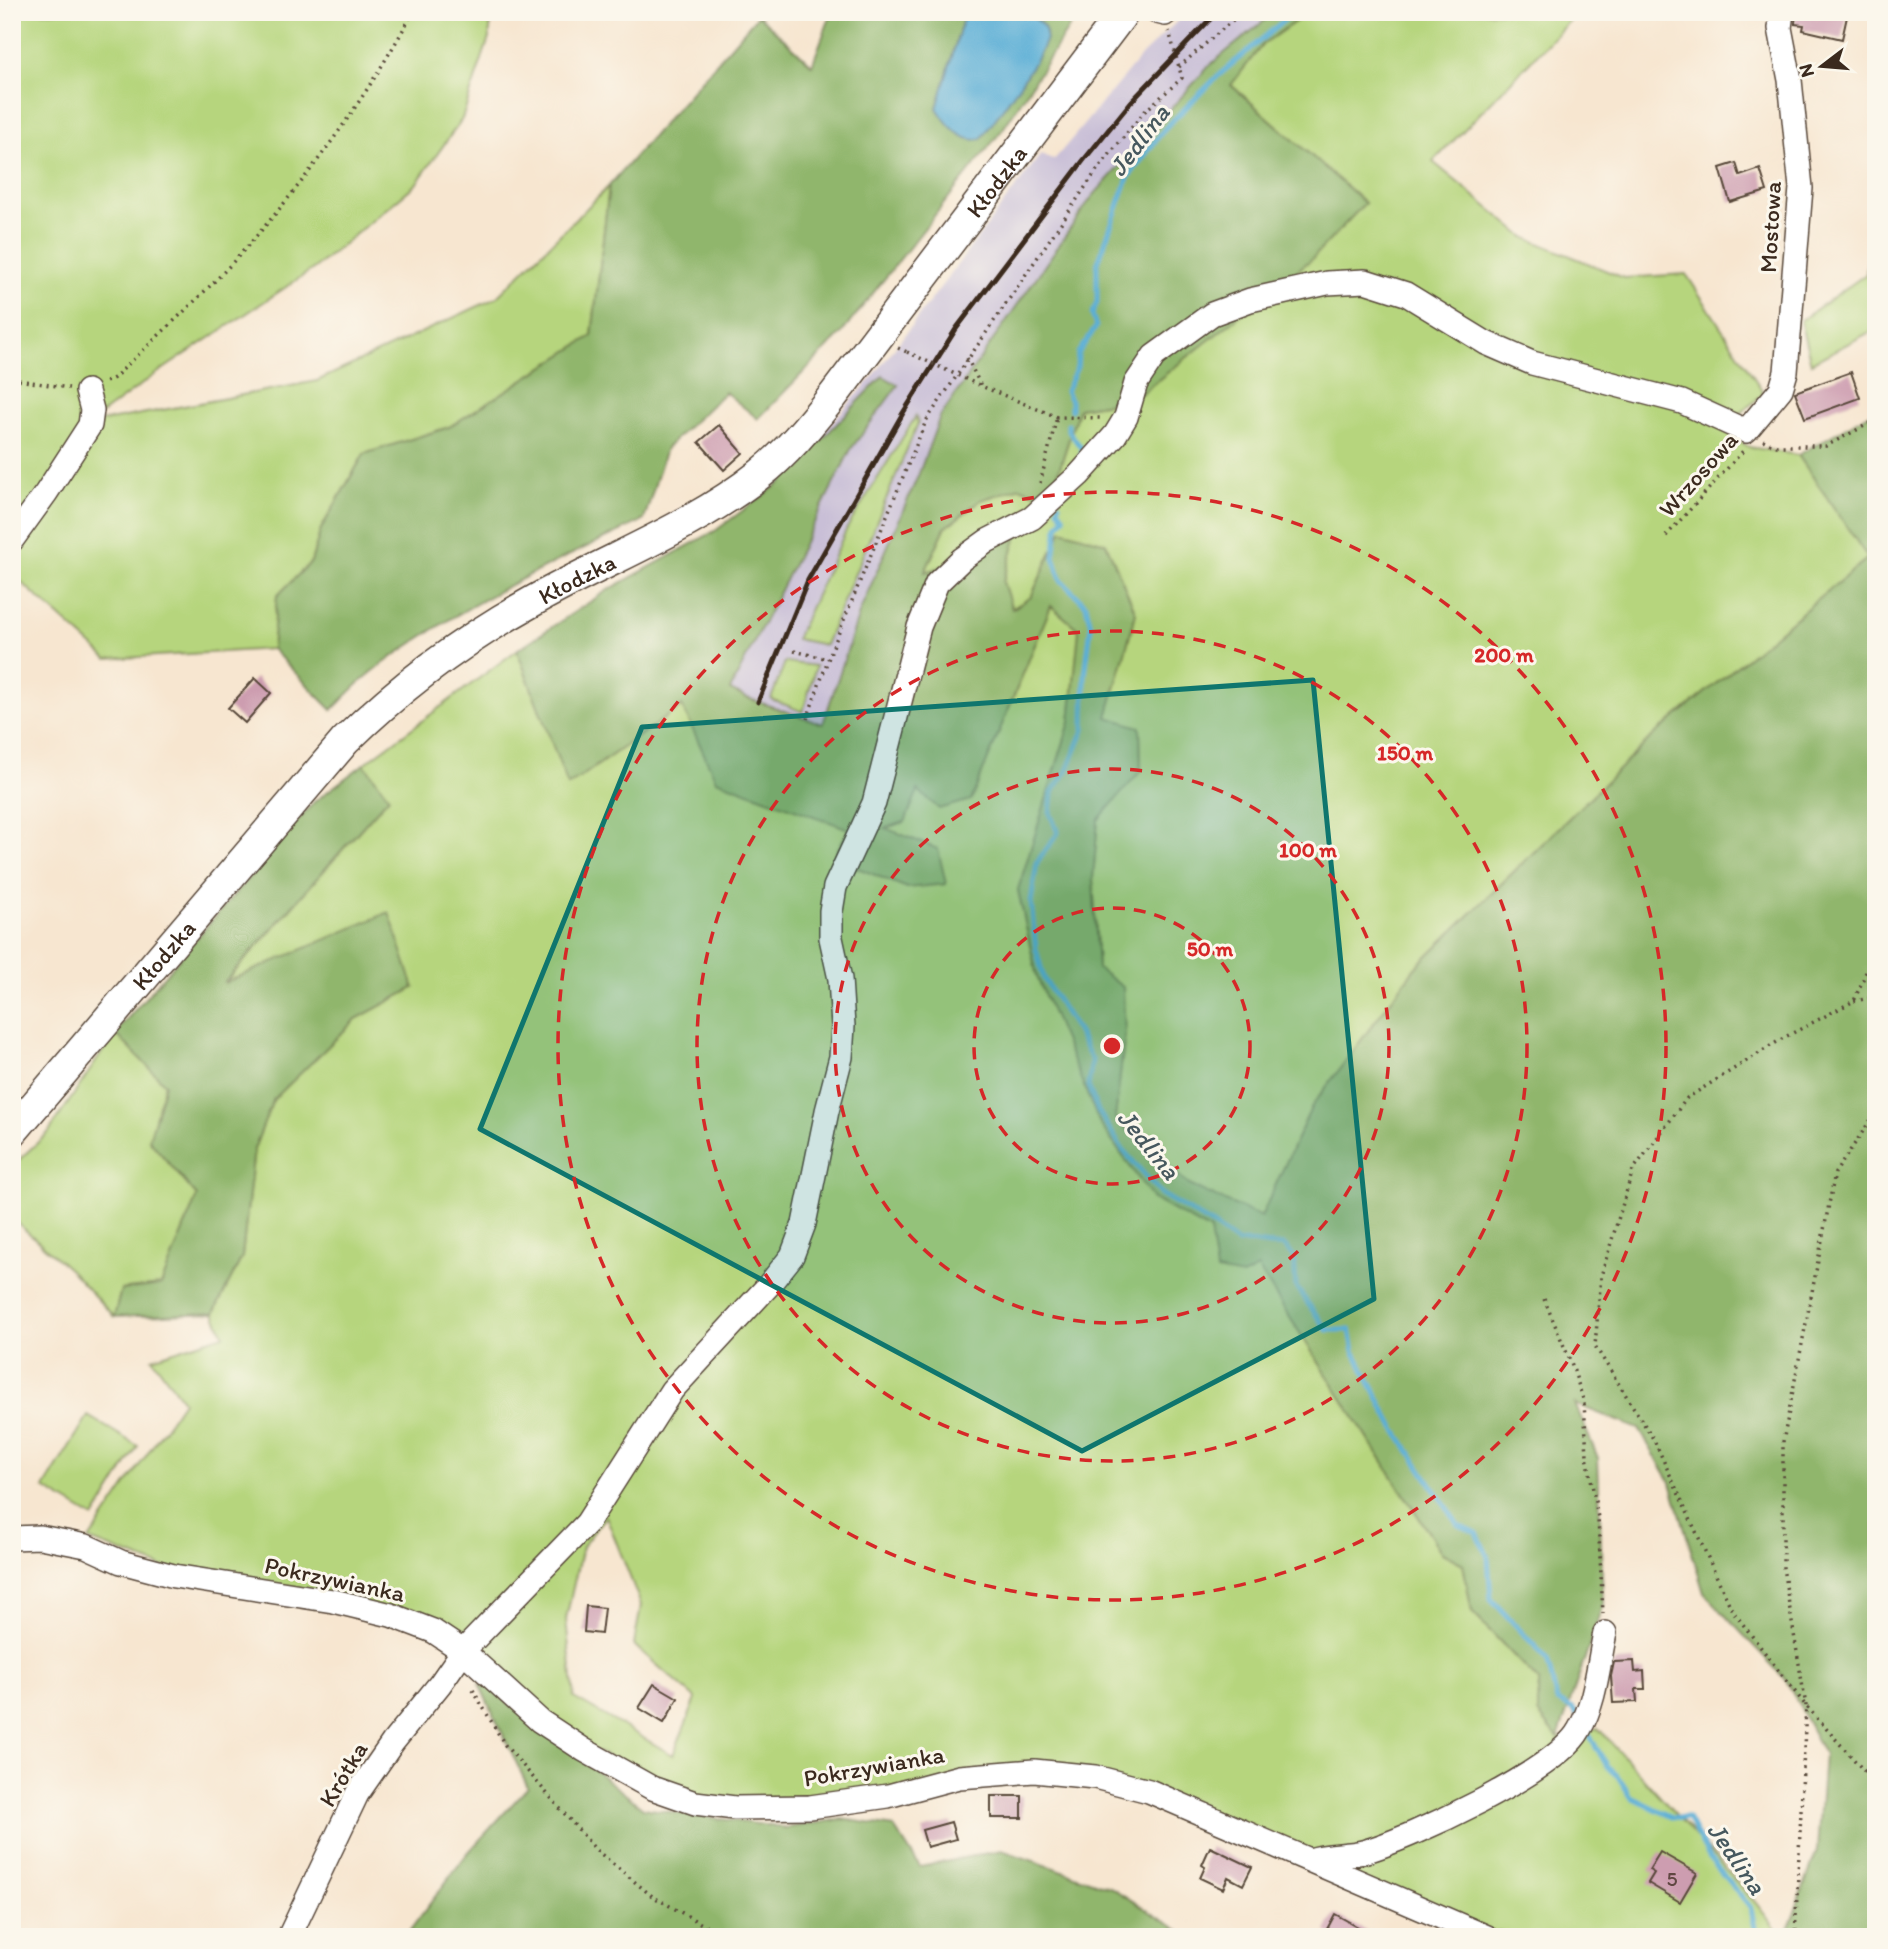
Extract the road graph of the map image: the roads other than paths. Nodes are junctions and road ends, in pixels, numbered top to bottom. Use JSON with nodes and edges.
{"nodes":[{"id":1,"x":1124,"y":12,"type":"edge"},
{"id":2,"x":1782,"y":12,"type":"edge"},
{"id":3,"x":87,"y":391,"type":"road end"},
{"id":4,"x":1751,"y":434,"type":"joint"},
{"id":5,"x":12,"y":540,"type":"edge"},
{"id":6,"x":12,"y":1132,"type":"edge"},
{"id":7,"x":12,"y":1538,"type":"edge"},
{"id":8,"x":1605,"y":1633,"type":"road end"},
{"id":9,"x":463,"y":1651,"type":"junction"},
{"id":10,"x":1310,"y":1860,"type":"junction"},
{"id":11,"x":289,"y":1937,"type":"edge"},
{"id":12,"x":1487,"y":1937,"type":"edge"}],
"edges":[{"from":1,"to":6,"type":"main road","name":"Kłodzka"},
{"from":2,"to":4,"type":"street","name":"Mostowa"},
{"from":3,"to":5,"type":"street"},
{"from":4,"to":9,"type":"street","name":"Krótka"},
{"from":7,"to":9,"type":"street","name":"Pokrzywianka"},
{"from":8,"to":10,"type":"street"},
{"from":9,"to":10,"type":"street","name":"Pokrzywianka"},
{"from":9,"to":11,"type":"street","name":"Krótka"},
{"from":10,"to":12,"type":"street","name":"Pokrzywianka"}]}
